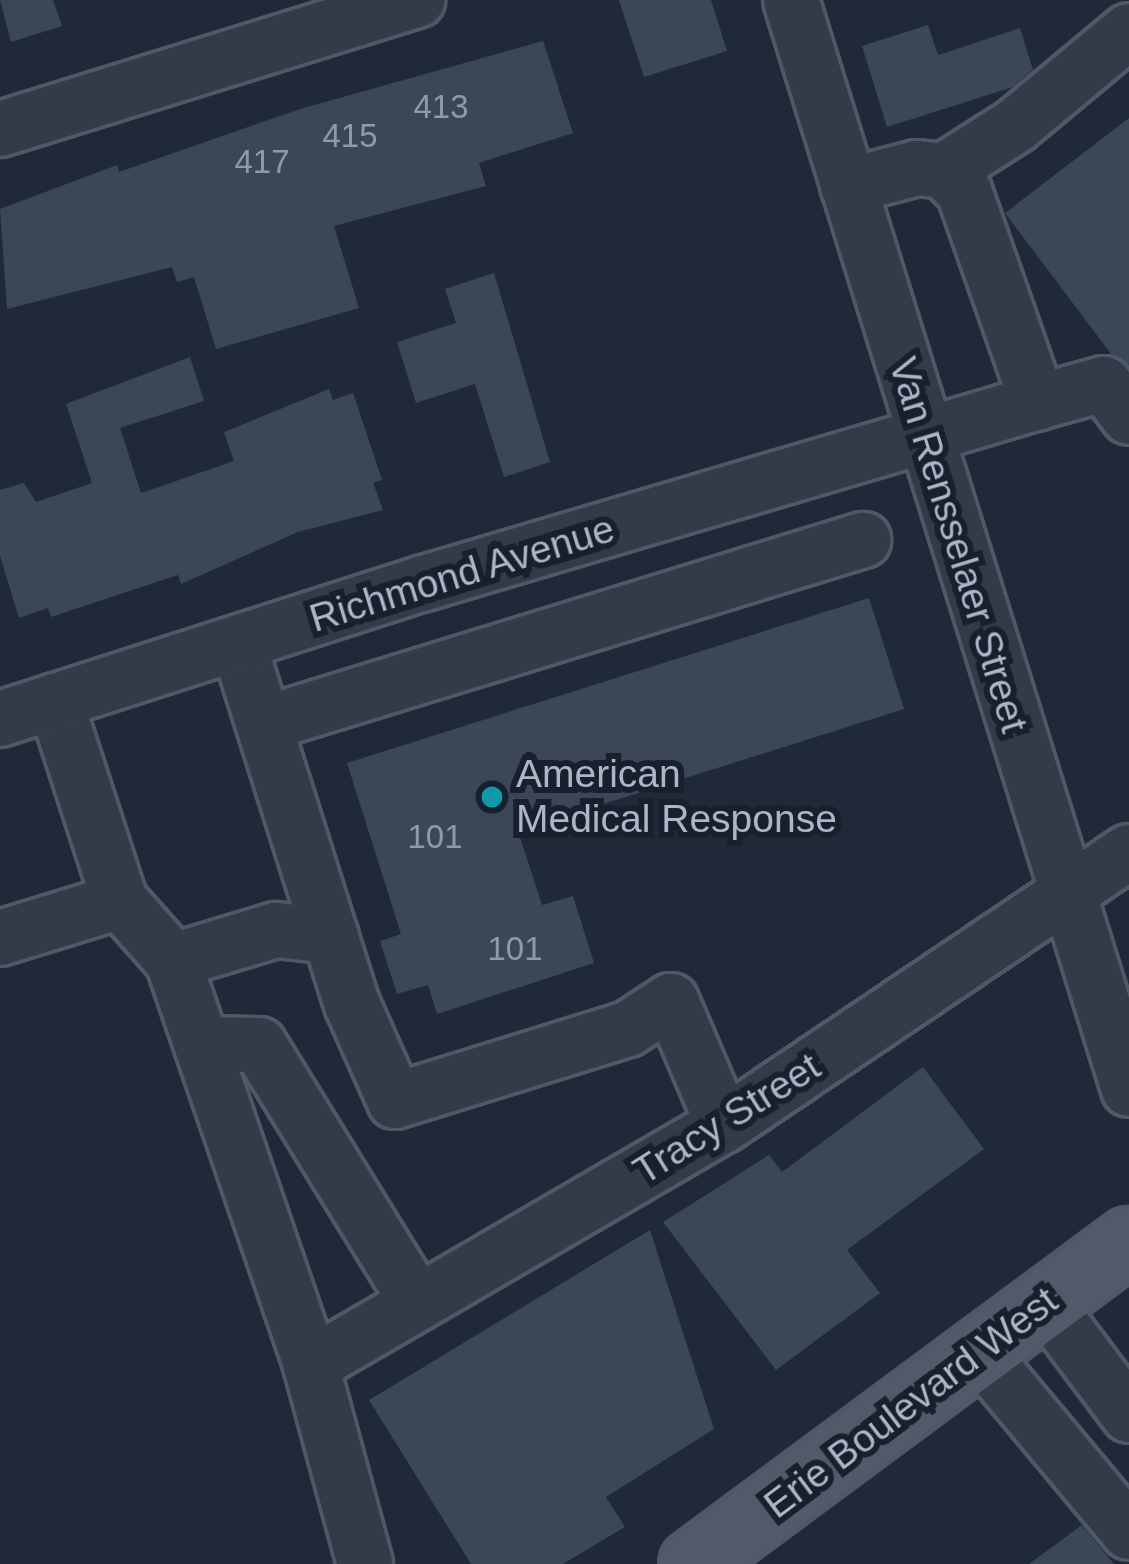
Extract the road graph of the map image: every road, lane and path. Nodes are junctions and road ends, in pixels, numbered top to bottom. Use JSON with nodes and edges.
{"nodes":[{"id":1,"x":418,"y":0,"type":"edge"},
{"id":2,"x":790,"y":0,"type":"edge"},
{"id":3,"x":1129,"y":31,"type":"edge"},
{"id":4,"x":0,"y":129,"type":"edge"},
{"id":5,"x":944,"y":171,"type":"junction"},
{"id":6,"x":848,"y":186,"type":"junction"},
{"id":7,"x":1038,"y":402,"type":"junction"},
{"id":8,"x":1129,"y":417,"type":"edge"},
{"id":9,"x":926,"y":439,"type":"junction"},
{"id":10,"x":654,"y":517,"type":"junction"},
{"id":11,"x":862,"y":540,"type":"dead end"},
{"id":12,"x":677,"y":597,"type":"junction"},
{"id":13,"x":238,"y":643,"type":"junction"},
{"id":14,"x":56,"y":701,"type":"junction"},
{"id":15,"x":0,"y":719,"type":"edge"},
{"id":16,"x":264,"y":724,"type":"junction"},
{"id":17,"x":1129,"y":852,"type":"edge"},
{"id":18,"x":1064,"y":898,"type":"junction"},
{"id":19,"x":120,"y":901,"type":"junction"},
{"id":20,"x":331,"y":936,"type":"junction"},
{"id":21,"x":0,"y":938,"type":"edge"},
{"id":22,"x":173,"y":961,"type":"junction"},
{"id":23,"x":202,"y":1044,"type":"junction"},
{"id":24,"x":1129,"y":1089,"type":"edge"},
{"id":25,"x":724,"y":1125,"type":"junction"},
{"id":26,"x":1129,"y":1241,"type":"edge"},
{"id":27,"x":418,"y":1303,"type":"junction"},
{"id":28,"x":1045,"y":1303,"type":"junction"},
{"id":29,"x":980,"y":1352,"type":"junction"},
{"id":30,"x":311,"y":1365,"type":"junction"},
{"id":31,"x":1129,"y":1415,"type":"edge"},
{"id":32,"x":1129,"y":1532,"type":"edge"},
{"id":33,"x":365,"y":1564,"type":"edge"},
{"id":34,"x":693,"y":1564,"type":"edge"}],
"edges":[{"from":1,"to":4,"type":"street"},
{"from":2,"to":6,"type":"street","name":"Van Rensselaer Street"},
{"from":3,"to":5,"type":"street"},
{"from":5,"to":6,"type":"street"},
{"from":5,"to":7,"type":"street"},
{"from":6,"to":9,"type":"street","name":"Van Rensselaer Street"},
{"from":7,"to":8,"type":"street","name":"Richmond Avenue"},
{"from":7,"to":9,"type":"street","name":"Richmond Avenue"},
{"from":9,"to":10,"type":"street","name":"Richmond Avenue"},
{"from":9,"to":18,"type":"street","name":"Van Rensselaer Street"},
{"from":10,"to":12,"type":"street"},
{"from":10,"to":13,"type":"street","name":"Richmond Avenue"},
{"from":11,"to":12,"type":"street"},
{"from":12,"to":16,"type":"street"},
{"from":13,"to":14,"type":"street","name":"Richmond Avenue"},
{"from":13,"to":16,"type":"street"},
{"from":14,"to":15,"type":"street","name":"Richmond Avenue"},
{"from":14,"to":19,"type":"street"},
{"from":16,"to":20,"type":"street"},
{"from":17,"to":18,"type":"street","name":"Tracy Street"},
{"from":18,"to":24,"type":"street","name":"Van Rensselaer Street"},
{"from":18,"to":25,"type":"street","name":"Tracy Street"},
{"from":19,"to":21,"type":"street"},
{"from":19,"to":22,"type":"street"},
{"from":20,"to":22,"type":"street"},
{"from":20,"to":25,"type":"street"},
{"from":22,"to":23,"type":"street"},
{"from":23,"to":27,"type":"street"},
{"from":23,"to":30,"type":"street"},
{"from":25,"to":27,"type":"street","name":"Tracy Street"},
{"from":26,"to":28,"type":"main road","name":"Erie Boulevard West"},
{"from":27,"to":30,"type":"street","name":"Tracy Street"},
{"from":28,"to":29,"type":"main road","name":"Erie Boulevard West"},
{"from":28,"to":31,"type":"street"},
{"from":29,"to":32,"type":"street"},
{"from":29,"to":34,"type":"main road","name":"Erie Boulevard West"},
{"from":30,"to":33,"type":"street"}]}
